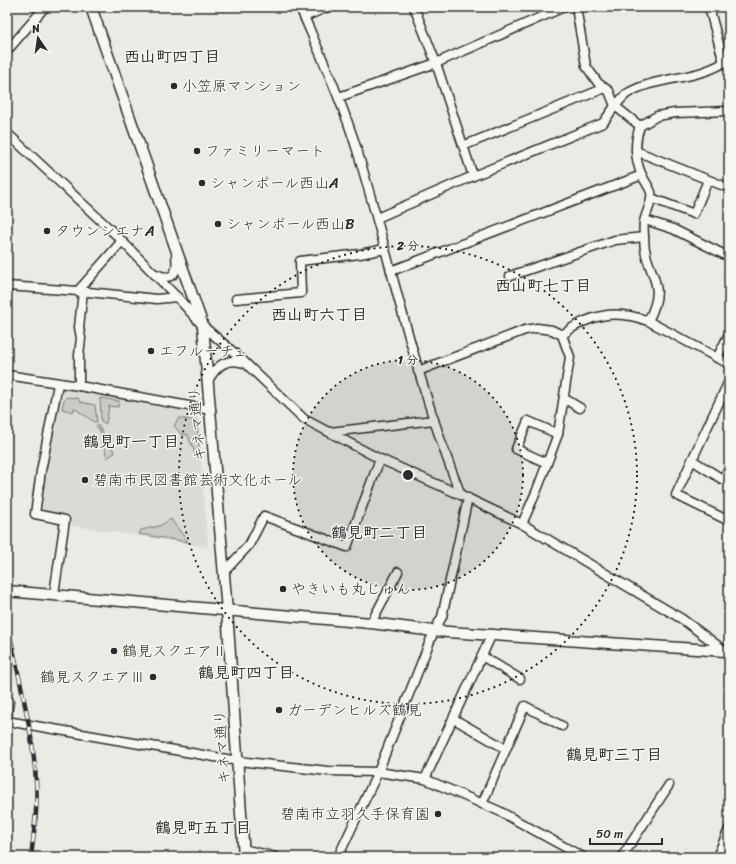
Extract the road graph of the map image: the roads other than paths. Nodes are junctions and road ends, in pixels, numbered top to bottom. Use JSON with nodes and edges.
{"nodes":[{"id":1,"x":45,"y":7,"type":"edge"},
{"id":2,"x":91,"y":7,"type":"edge"},
{"id":3,"x":300,"y":7,"type":"edge"},
{"id":4,"x":328,"y":7,"type":"edge"},
{"id":5,"x":414,"y":7,"type":"edge"},
{"id":6,"x":564,"y":7,"type":"edge"},
{"id":7,"x":576,"y":7,"type":"edge"},
{"id":8,"x":709,"y":7,"type":"edge"},
{"id":9,"x":304,"y":17,"type":"junction"},
{"id":10,"x":7,"y":51,"type":"edge"},
{"id":11,"x":726,"y":61,"type":"edge"},
{"id":12,"x":436,"y":63,"type":"junction"},
{"id":13,"x":604,"y":88,"type":"junction"},
{"id":14,"x":339,"y":97,"type":"junction"},
{"id":15,"x":615,"y":106,"type":"junction"},
{"id":16,"x":729,"y":111,"type":"edge"},
{"id":17,"x":640,"y":126,"type":"junction"},
{"id":18,"x":7,"y":133,"type":"edge"},
{"id":19,"x":463,"y":146,"type":"junction"},
{"id":20,"x":636,"y":150,"type":"junction"},
{"id":21,"x":642,"y":175,"type":"junction"},
{"id":22,"x":473,"y":176,"type":"junction"},
{"id":23,"x":708,"y":180,"type":"junction"},
{"id":24,"x":729,"y":188,"type":"edge"},
{"id":25,"x":651,"y":198,"type":"junction"},
{"id":26,"x":377,"y":218,"type":"junction"},
{"id":27,"x":645,"y":220,"type":"junction"},
{"id":28,"x":644,"y":237,"type":"junction"},
{"id":29,"x":122,"y":241,"type":"junction"},
{"id":30,"x":175,"y":248,"type":"junction"},
{"id":31,"x":385,"y":249,"type":"junction"},
{"id":32,"x":729,"y":257,"type":"edge"},
{"id":33,"x":391,"y":272,"type":"junction"},
{"id":34,"x":152,"y":273,"type":"junction"},
{"id":35,"x":729,"y":275,"type":"edge"},
{"id":36,"x":510,"y":276,"type":"dead end"},
{"id":37,"x":729,"y":278,"type":"edge"},
{"id":38,"x":7,"y":286,"type":"edge"},
{"id":39,"x":81,"y":291,"type":"junction"},
{"id":40,"x":177,"y":296,"type":"junction"},
{"id":41,"x":236,"y":299,"type":"dead end"},
{"id":42,"x":648,"y":321,"type":"junction"},
{"id":43,"x":203,"y":326,"type":"junction"},
{"id":44,"x":729,"y":334,"type":"edge"},
{"id":45,"x":562,"y":336,"type":"junction"},
{"id":46,"x":717,"y":358,"type":"junction"},
{"id":47,"x":245,"y":363,"type":"junction"},
{"id":48,"x":729,"y":364,"type":"edge"},
{"id":49,"x":418,"y":371,"type":"junction"},
{"id":50,"x":7,"y":375,"type":"edge"},
{"id":51,"x":208,"y":381,"type":"junction"},
{"id":52,"x":729,"y":381,"type":"edge"},
{"id":53,"x":58,"y":384,"type":"junction"},
{"id":54,"x":79,"y":386,"type":"junction"},
{"id":55,"x":565,"y":399,"type":"junction"},
{"id":56,"x":580,"y":408,"type":"dead end"},
{"id":57,"x":211,"y":410,"type":"junction"},
{"id":58,"x":434,"y":420,"type":"junction"},
{"id":59,"x":330,"y":432,"type":"junction"},
{"id":60,"x":558,"y":434,"type":"junction"},
{"id":61,"x":380,"y":459,"type":"junction"},
{"id":62,"x":692,"y":460,"type":"junction"},
{"id":63,"x":547,"y":463,"type":"junction"},
{"id":64,"x":729,"y":470,"type":"edge"},
{"id":65,"x":465,"y":496,"type":"junction"},
{"id":66,"x":729,"y":521,"type":"edge"},
{"id":67,"x":522,"y":524,"type":"junction"},
{"id":68,"x":224,"y":572,"type":"junction"},
{"id":69,"x":398,"y":572,"type":"dead end"},
{"id":70,"x":7,"y":591,"type":"edge"},
{"id":71,"x":54,"y":594,"type":"junction"},
{"id":72,"x":227,"y":611,"type":"junction"},
{"id":73,"x":371,"y":623,"type":"junction"},
{"id":74,"x":434,"y":631,"type":"junction"},
{"id":75,"x":492,"y":634,"type":"junction"},
{"id":76,"x":727,"y":652,"type":"edge"},
{"id":77,"x":482,"y":656,"type":"junction"},
{"id":78,"x":520,"y":678,"type":"dead end"},
{"id":79,"x":9,"y":701,"type":"dead end"},
{"id":80,"x":7,"y":714,"type":"edge"},
{"id":81,"x":454,"y":719,"type":"junction"},
{"id":82,"x":7,"y":721,"type":"edge"},
{"id":83,"x":562,"y":726,"type":"dead end"},
{"id":84,"x":506,"y":749,"type":"junction"},
{"id":85,"x":238,"y":761,"type":"junction"},
{"id":86,"x":378,"y":772,"type":"junction"},
{"id":87,"x":425,"y":779,"type":"junction"},
{"id":88,"x":669,"y":785,"type":"dead end"},
{"id":89,"x":482,"y":804,"type":"junction"},
{"id":90,"x":729,"y":830,"type":"edge"},
{"id":91,"x":244,"y":853,"type":"edge"},
{"id":92,"x":276,"y":857,"type":"edge"},
{"id":93,"x":338,"y":857,"type":"edge"},
{"id":94,"x":583,"y":857,"type":"edge"},
{"id":95,"x":622,"y":857,"type":"edge"},
{"id":96,"x":717,"y":857,"type":"edge"}],
"edges":[{"from":1,"to":10,"type":"street"},
{"from":2,"to":30,"type":"street","name":"キネマ通り"},
{"from":3,"to":9,"type":"street"},
{"from":4,"to":9,"type":"street"},
{"from":5,"to":12,"type":"street"},
{"from":6,"to":12,"type":"street"},
{"from":7,"to":13,"type":"street"},
{"from":8,"to":11,"type":"street"},
{"from":9,"to":14,"type":"street"},
{"from":11,"to":15,"type":"street"},
{"from":12,"to":14,"type":"street"},
{"from":12,"to":19,"type":"street"},
{"from":13,"to":15,"type":"street"},
{"from":13,"to":19,"type":"street"},
{"from":14,"to":26,"type":"street"},
{"from":15,"to":17,"type":"street"},
{"from":15,"to":22,"type":"street"},
{"from":16,"to":17,"type":"street"},
{"from":17,"to":20,"type":"street"},
{"from":18,"to":29,"type":"street"},
{"from":19,"to":22,"type":"street"},
{"from":20,"to":21,"type":"street"},
{"from":20,"to":23,"type":"street"},
{"from":21,"to":25,"type":"street"},
{"from":21,"to":33,"type":"street"},
{"from":22,"to":26,"type":"street"},
{"from":23,"to":24,"type":"street"},
{"from":23,"to":25,"type":"street"},
{"from":25,"to":27,"type":"street"},
{"from":26,"to":31,"type":"street"},
{"from":27,"to":28,"type":"street"},
{"from":27,"to":32,"type":"street"},
{"from":28,"to":36,"type":"street"},
{"from":28,"to":42,"type":"street"},
{"from":29,"to":34,"type":"street"},
{"from":29,"to":39,"type":"street"},
{"from":30,"to":34,"type":"street"},
{"from":30,"to":43,"type":"street","name":"キネマ通り"},
{"from":31,"to":33,"type":"street"},
{"from":31,"to":41,"type":"street"},
{"from":33,"to":49,"type":"street"},
{"from":34,"to":40,"type":"street"},
{"from":35,"to":37,"type":"street"},
{"from":38,"to":39,"type":"street"},
{"from":39,"to":40,"type":"street"},
{"from":39,"to":54,"type":"street"},
{"from":40,"to":43,"type":"street"},
{"from":42,"to":45,"type":"street"},
{"from":42,"to":46,"type":"street"},
{"from":43,"to":47,"type":"street"},
{"from":43,"to":51,"type":"street","name":"キネマ通り"},
{"from":44,"to":46,"type":"street"},
{"from":45,"to":49,"type":"street"},
{"from":45,"to":55,"type":"street"},
{"from":46,"to":48,"type":"street"},
{"from":47,"to":51,"type":"street"},
{"from":47,"to":59,"type":"street"},
{"from":49,"to":58,"type":"street"},
{"from":50,"to":53,"type":"street"},
{"from":51,"to":57,"type":"street","name":"キネマ通り"},
{"from":52,"to":62,"type":"street"},
{"from":53,"to":54,"type":"street"},
{"from":53,"to":71,"type":"street"},
{"from":54,"to":57,"type":"street"},
{"from":55,"to":56,"type":"street"},
{"from":55,"to":60,"type":"street"},
{"from":57,"to":68,"type":"street","name":"キネマ通り"},
{"from":58,"to":59,"type":"street"},
{"from":58,"to":65,"type":"street"},
{"from":59,"to":61,"type":"street"},
{"from":60,"to":63,"type":"street"},
{"from":60,"to":63,"type":"street"},
{"from":61,"to":65,"type":"street"},
{"from":61,"to":68,"type":"street"},
{"from":62,"to":64,"type":"street"},
{"from":62,"to":66,"type":"street"},
{"from":63,"to":67,"type":"street"},
{"from":65,"to":67,"type":"street"},
{"from":65,"to":74,"type":"street"},
{"from":67,"to":76,"type":"street"},
{"from":68,"to":72,"type":"street","name":"キネマ通り"},
{"from":69,"to":73,"type":"street"},
{"from":70,"to":71,"type":"street"},
{"from":71,"to":72,"type":"street"},
{"from":72,"to":73,"type":"street"},
{"from":72,"to":85,"type":"street","name":"キネマ通り"},
{"from":73,"to":74,"type":"street"},
{"from":74,"to":75,"type":"street"},
{"from":74,"to":86,"type":"street"},
{"from":75,"to":76,"type":"street"},
{"from":75,"to":77,"type":"street"},
{"from":77,"to":78,"type":"street"},
{"from":77,"to":81,"type":"street"},
{"from":79,"to":80,"type":"street"},
{"from":81,"to":84,"type":"street"},
{"from":81,"to":87,"type":"street"},
{"from":82,"to":85,"type":"street"},
{"from":83,"to":84,"type":"street"},
{"from":84,"to":89,"type":"street"},
{"from":85,"to":86,"type":"street"},
{"from":85,"to":91,"type":"street","name":"キネマ通り"},
{"from":86,"to":87,"type":"street"},
{"from":86,"to":93,"type":"street"},
{"from":87,"to":89,"type":"street"},
{"from":88,"to":95,"type":"street"},
{"from":89,"to":94,"type":"street"},
{"from":90,"to":96,"type":"street"},
{"from":91,"to":92,"type":"street"}]}
